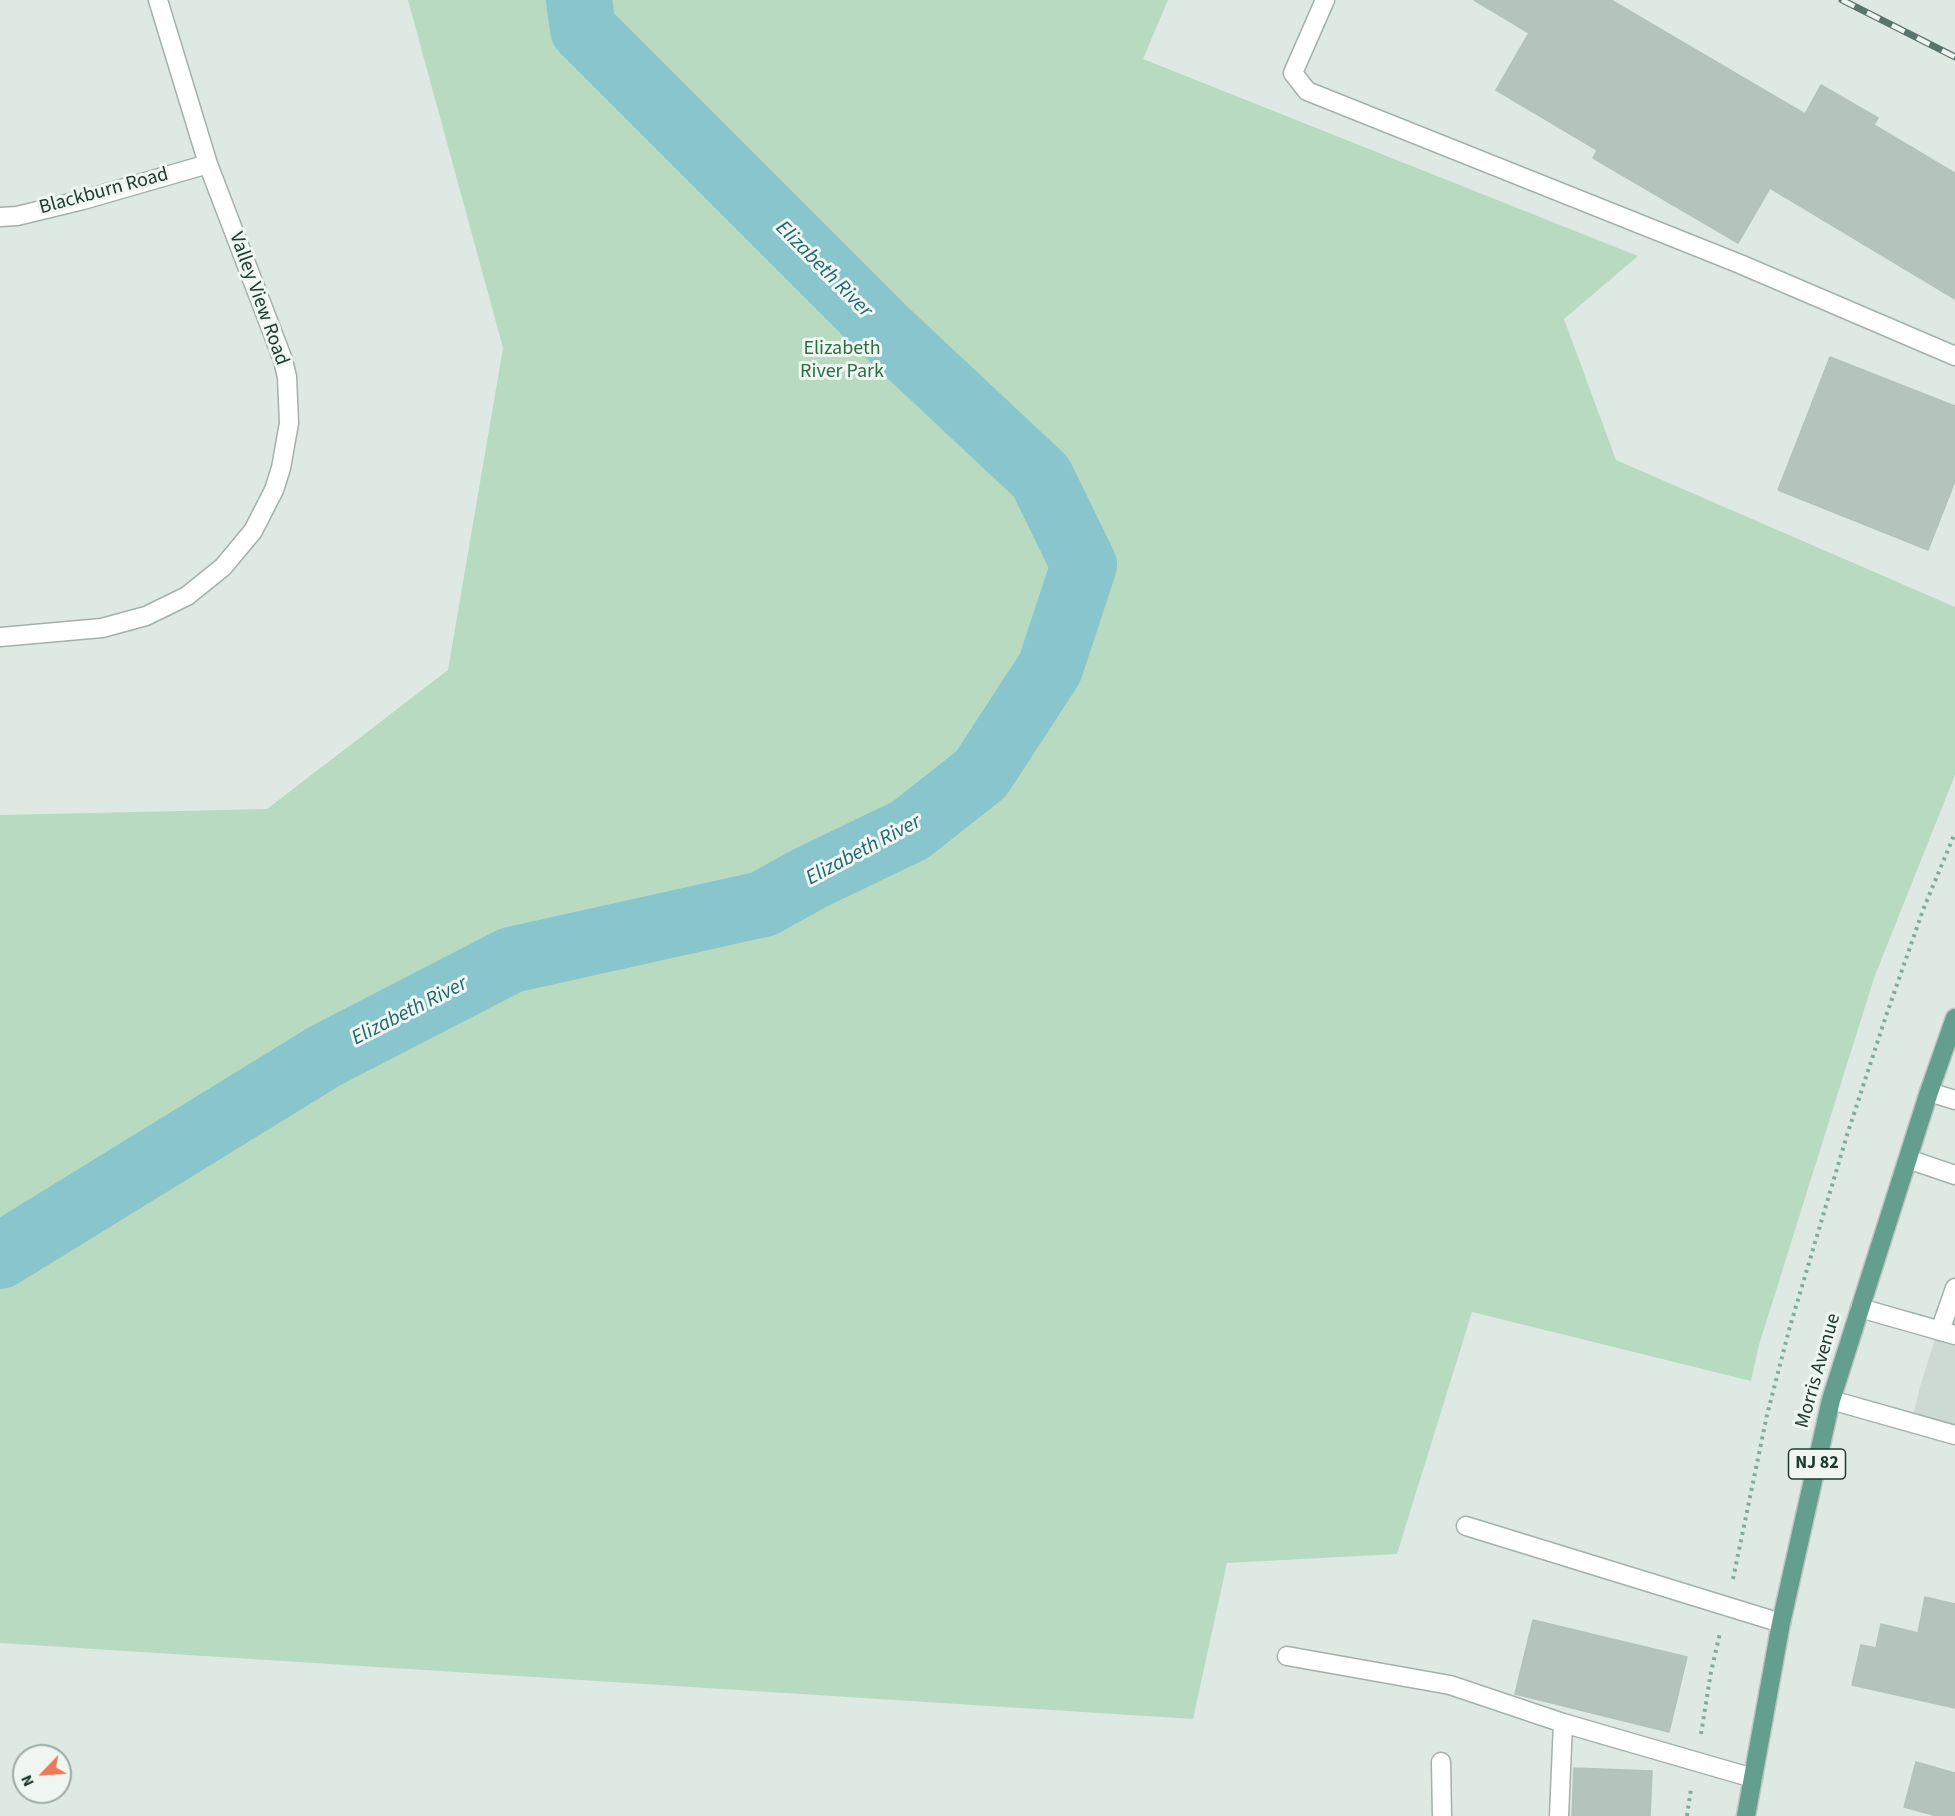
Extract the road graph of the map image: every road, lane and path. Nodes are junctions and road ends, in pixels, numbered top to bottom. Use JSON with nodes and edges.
{"nodes":[{"id":1,"x":158,"y":0,"type":"edge"},
{"id":2,"x":1325,"y":0,"type":"edge"},
{"id":3,"x":207,"y":164,"type":"junction"},
{"id":4,"x":0,"y":217,"type":"edge"},
{"id":5,"x":1955,"y":356,"type":"edge"},
{"id":6,"x":0,"y":638,"type":"edge"},
{"id":7,"x":1955,"y":833,"type":"edge"},
{"id":8,"x":1955,"y":1018,"type":"edge"},
{"id":9,"x":1929,"y":1092,"type":"junction"},
{"id":10,"x":1955,"y":1100,"type":"edge"},
{"id":11,"x":1908,"y":1159,"type":"junction"},
{"id":12,"x":1955,"y":1175,"type":"edge"},
{"id":13,"x":1955,"y":1288,"type":"edge"},
{"id":14,"x":1860,"y":1308,"type":"junction"},
{"id":15,"x":1947,"y":1333,"type":"edge"},
{"id":16,"x":1831,"y":1400,"type":"junction"},
{"id":17,"x":1955,"y":1435,"type":"edge"},
{"id":18,"x":1466,"y":1526,"type":"dead end"},
{"id":19,"x":1726,"y":1607,"type":"junction"},
{"id":20,"x":1781,"y":1623,"type":"junction"},
{"id":21,"x":1287,"y":1656,"type":"dead end"},
{"id":22,"x":1563,"y":1723,"type":"junction"},
{"id":23,"x":1696,"y":1761,"type":"junction"},
{"id":24,"x":1441,"y":1762,"type":"dead end"},
{"id":25,"x":1753,"y":1778,"type":"junction"},
{"id":26,"x":1442,"y":1816,"type":"edge"},
{"id":27,"x":1559,"y":1816,"type":"edge"},
{"id":28,"x":1687,"y":1816,"type":"edge"},
{"id":29,"x":1746,"y":1816,"type":"edge"}],
"edges":[{"from":1,"to":3,"type":"street","name":"Valley View Road"},
{"from":2,"to":5,"type":"street"},
{"from":3,"to":4,"type":"street","name":"Blackburn Road"},
{"from":3,"to":6,"type":"street","name":"Valley View Road"},
{"from":7,"to":19,"type":"path"},
{"from":8,"to":9,"type":"main road","name":"Morris Avenue","number":"NJ 82"},
{"from":9,"to":10,"type":"street"},
{"from":9,"to":11,"type":"main road","name":"Morris Avenue","number":"NJ 82"},
{"from":11,"to":12,"type":"street"},
{"from":11,"to":14,"type":"main road","name":"Morris Avenue","number":"NJ 82"},
{"from":13,"to":15,"type":"street"},
{"from":14,"to":15,"type":"street"},
{"from":14,"to":16,"type":"main road","name":"Morris Avenue","number":"NJ 82"},
{"from":16,"to":17,"type":"street"},
{"from":16,"to":20,"type":"main road","name":"Morris Avenue","number":"NJ 82"},
{"from":18,"to":19,"type":"street"},
{"from":19,"to":20,"type":"street"},
{"from":19,"to":23,"type":"path"},
{"from":20,"to":25,"type":"main road","name":"Morris Avenue","number":"NJ 82"},
{"from":21,"to":22,"type":"street"},
{"from":22,"to":23,"type":"street"},
{"from":22,"to":27,"type":"street"},
{"from":23,"to":25,"type":"street"},
{"from":23,"to":28,"type":"path"},
{"from":24,"to":26,"type":"street"},
{"from":25,"to":29,"type":"main road","name":"Morris Avenue","number":"NJ 82"}]}
